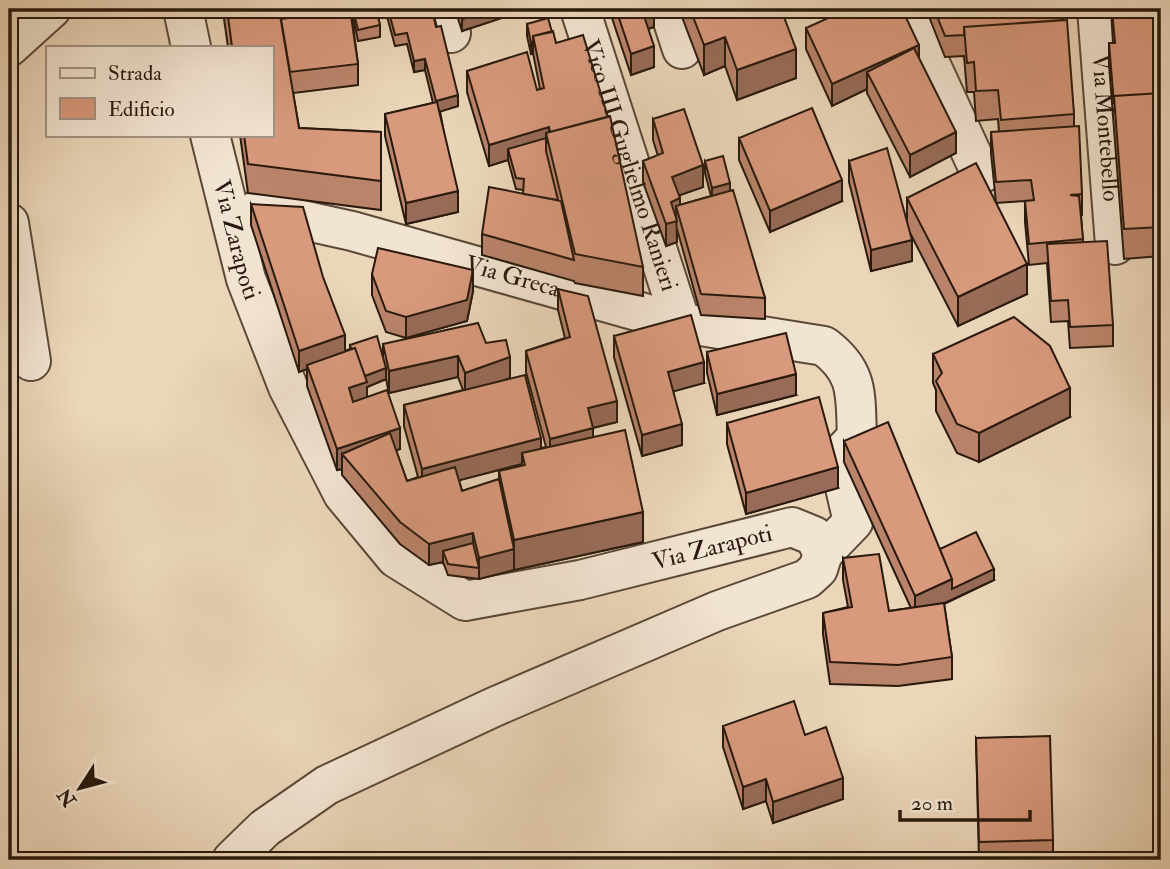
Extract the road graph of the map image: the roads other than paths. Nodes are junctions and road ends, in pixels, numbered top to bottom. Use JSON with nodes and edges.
{"nodes":[{"id":1,"x":51,"y":9,"type":"edge"},
{"id":2,"x":183,"y":9,"type":"edge"},
{"id":3,"x":580,"y":9,"type":"edge"},
{"id":4,"x":669,"y":9,"type":"edge"},
{"id":5,"x":905,"y":9,"type":"edge"},
{"id":6,"x":1097,"y":9,"type":"edge"},
{"id":7,"x":191,"y":46,"type":"edge"},
{"id":8,"x":9,"y":47,"type":"edge"},
{"id":9,"x":682,"y":48,"type":"dead end"},
{"id":10,"x":210,"y":136,"type":"edge"},
{"id":11,"x":981,"y":174,"type":"edge"},
{"id":12,"x":224,"y":203,"type":"junction"},
{"id":13,"x":9,"y":223,"type":"edge"},
{"id":14,"x":1115,"y":245,"type":"dead end"},
{"id":15,"x":681,"y":323,"type":"junction"},
{"id":16,"x":32,"y":360,"type":"dead end"},
{"id":17,"x":823,"y":553,"type":"junction"},
{"id":18,"x":232,"y":860,"type":"edge"}],
"edges":[{"from":1,"to":8,"type":"street"},
{"from":2,"to":7,"type":"street"},
{"from":3,"to":15,"type":"street","name":"Vico III Guglielmo Ranieri"},
{"from":4,"to":9,"type":"street"},
{"from":5,"to":11,"type":"street"},
{"from":6,"to":14,"type":"street","name":"Via Montebello"},
{"from":10,"to":12,"type":"street","name":"Via Zarapoti"},
{"from":12,"to":15,"type":"street","name":"Via Greca"},
{"from":12,"to":17,"type":"street","name":"Via Zarapoti"},
{"from":13,"to":16,"type":"street"},
{"from":15,"to":17,"type":"street","name":"Via Greca"},
{"from":17,"to":18,"type":"street"}]}
